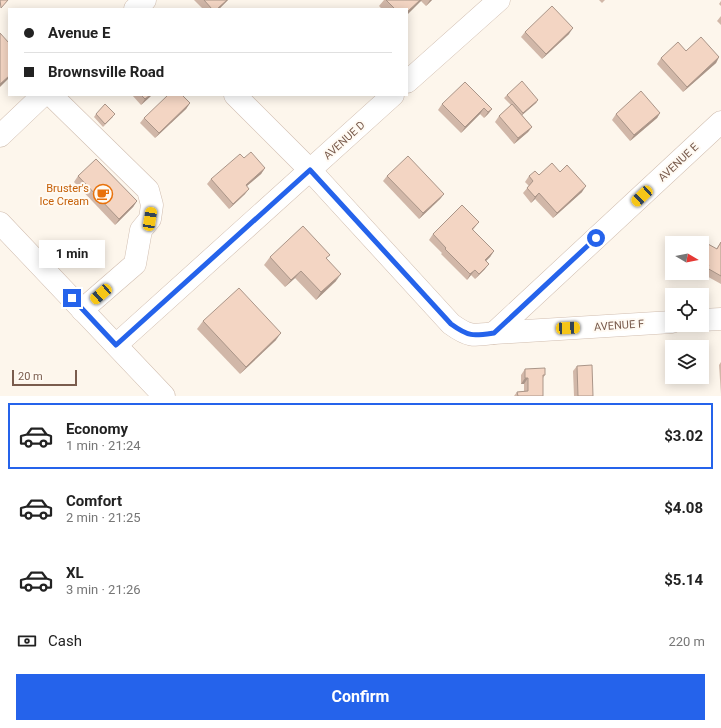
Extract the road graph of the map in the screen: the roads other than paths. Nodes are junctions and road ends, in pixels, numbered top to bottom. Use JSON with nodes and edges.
{"nodes":[{"id":1,"x":499,"y":0,"type":"edge"},
{"id":2,"x":408,"y":81,"type":"edge"},
{"id":3,"x":42,"y":96,"type":"edge"},
{"id":4,"x":52,"y":96,"type":"edge"},
{"id":5,"x":236,"y":96,"type":"edge"},
{"id":6,"x":392,"y":96,"type":"edge"},
{"id":7,"x":721,"y":122,"type":"edge"},
{"id":8,"x":0,"y":136,"type":"edge"},
{"id":9,"x":310,"y":170,"type":"junction"},
{"id":10,"x":2,"y":230,"type":"edge"},
{"id":11,"x":82,"y":310,"type":"junction"},
{"id":12,"x":721,"y":319,"type":"edge"},
{"id":13,"x":709,"y":320,"type":"edge"},
{"id":14,"x":665,"y":322,"type":"edge"},
{"id":15,"x":494,"y":333,"type":"junction"},
{"id":16,"x":116,"y":345,"type":"junction"},
{"id":17,"x":164,"y":396,"type":"edge"}],
"edges":[{"from":1,"to":2,"type":"street"},
{"from":3,"to":8,"type":"street"},
{"from":4,"to":11,"type":"street"},
{"from":5,"to":9,"type":"street","name":"AVENUE F"},
{"from":6,"to":9,"type":"street","name":"AVENUE D"},
{"from":7,"to":15,"type":"street","name":"AVENUE E"},
{"from":9,"to":15,"type":"street","name":"AVENUE F"},
{"from":9,"to":16,"type":"street","name":"AVENUE D"},
{"from":10,"to":11,"type":"street"},
{"from":11,"to":16,"type":"street"},
{"from":12,"to":13,"type":"street"},
{"from":14,"to":15,"type":"street","name":"AVENUE F"},
{"from":16,"to":17,"type":"street"}]}
